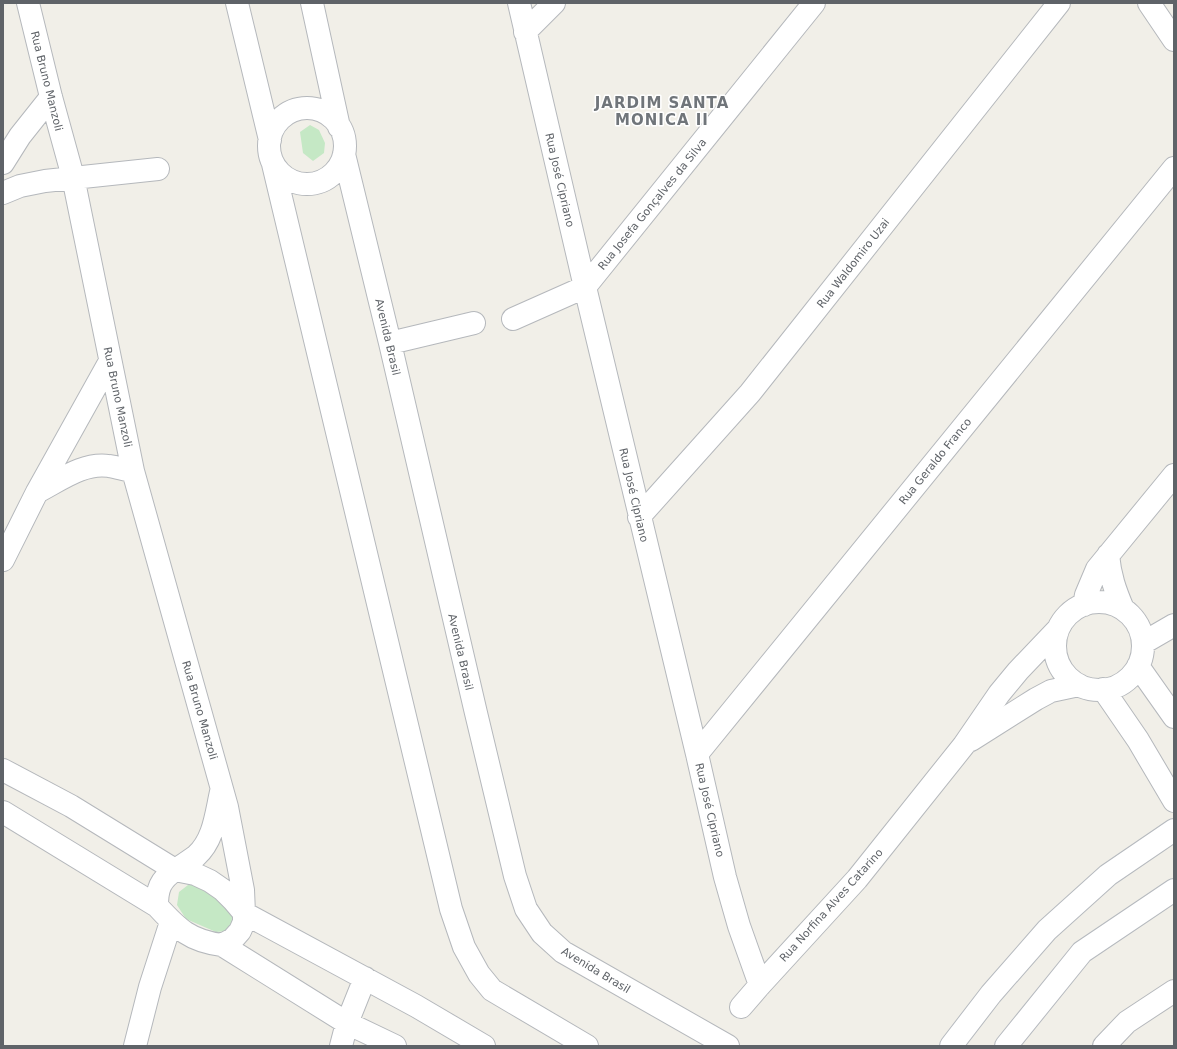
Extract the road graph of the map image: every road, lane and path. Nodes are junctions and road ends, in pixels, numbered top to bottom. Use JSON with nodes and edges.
{"nodes":[{"id":1,"x":28,"y":3,"type":"edge"},
{"id":2,"x":237,"y":3,"type":"edge"},
{"id":3,"x":312,"y":3,"type":"edge"},
{"id":4,"x":519,"y":3,"type":"edge"},
{"id":5,"x":554,"y":3,"type":"edge"},
{"id":6,"x":814,"y":3,"type":"edge"},
{"id":7,"x":1059,"y":3,"type":"edge"},
{"id":8,"x":1149,"y":3,"type":"edge"},
{"id":9,"x":526,"y":32,"type":"junction"},
{"id":10,"x":1174,"y":40,"type":"edge"},
{"id":11,"x":51,"y":97,"type":"junction"},
{"id":12,"x":339,"y":127,"type":"junction"},
{"id":13,"x":270,"y":140,"type":"junction"},
{"id":14,"x":344,"y":154,"type":"junction"},
{"id":15,"x":3,"y":163,"type":"edge"},
{"id":16,"x":273,"y":164,"type":"junction"},
{"id":17,"x":1174,"y":168,"type":"edge"},
{"id":18,"x":158,"y":169,"type":"dead end"},
{"id":19,"x":72,"y":177,"type":"junction"},
{"id":20,"x":3,"y":193,"type":"edge"},
{"id":21,"x":584,"y":287,"type":"junction"},
{"id":22,"x":513,"y":319,"type":"dead end"},
{"id":23,"x":474,"y":323,"type":"dead end"},
{"id":24,"x":390,"y":343,"type":"junction"},
{"id":25,"x":110,"y":361,"type":"junction"},
{"id":26,"x":133,"y":471,"type":"junction"},
{"id":27,"x":1174,"y":475,"type":"edge"},
{"id":28,"x":37,"y":492,"type":"junction"},
{"id":29,"x":639,"y":517,"type":"junction"},
{"id":30,"x":1108,"y":555,"type":"junction"},
{"id":31,"x":3,"y":560,"type":"edge"},
{"id":32,"x":1084,"y":604,"type":"junction"},
{"id":33,"x":1124,"y":609,"type":"junction"},
{"id":34,"x":1174,"y":625,"type":"edge"},
{"id":35,"x":1058,"y":629,"type":"junction"},
{"id":36,"x":1143,"y":642,"type":"junction"},
{"id":37,"x":1138,"y":666,"type":"junction"},
{"id":38,"x":1079,"y":685,"type":"junction"},
{"id":39,"x":1103,"y":689,"type":"junction"},
{"id":40,"x":1174,"y":717,"type":"edge"},
{"id":41,"x":964,"y":745,"type":"junction"},
{"id":42,"x":696,"y":754,"type":"junction"},
{"id":43,"x":3,"y":770,"type":"edge"},
{"id":44,"x":222,"y":787,"type":"junction"},
{"id":45,"x":1174,"y":801,"type":"edge"},
{"id":46,"x":3,"y":812,"type":"edge"},
{"id":47,"x":1174,"y":830,"type":"edge"},
{"id":48,"x":175,"y":870,"type":"junction"},
{"id":49,"x":1174,"y":890,"type":"edge"},
{"id":50,"x":244,"y":913,"type":"junction"},
{"id":51,"x":164,"y":914,"type":"junction"},
{"id":52,"x":222,"y":945,"type":"junction"},
{"id":53,"x":364,"y":978,"type":"junction"},
{"id":54,"x":760,"y":985,"type":"junction"},
{"id":55,"x":1174,"y":991,"type":"edge"},
{"id":56,"x":741,"y":1007,"type":"dead end"},
{"id":57,"x":347,"y":1023,"type":"junction"},
{"id":58,"x":135,"y":1046,"type":"edge"},
{"id":59,"x":341,"y":1046,"type":"edge"},
{"id":60,"x":395,"y":1046,"type":"edge"},
{"id":61,"x":484,"y":1046,"type":"edge"},
{"id":62,"x":587,"y":1046,"type":"edge"},
{"id":63,"x":728,"y":1046,"type":"edge"},
{"id":64,"x":951,"y":1046,"type":"edge"},
{"id":65,"x":1006,"y":1046,"type":"edge"},
{"id":66,"x":1104,"y":1046,"type":"edge"}],
"edges":[{"from":1,"to":11,"type":"street","name":"Rua Bruno Manzoli"},
{"from":2,"to":13,"type":"street"},
{"from":3,"to":12,"type":"street"},
{"from":4,"to":9,"type":"street","name":"Rua José Cipriano"},
{"from":5,"to":9,"type":"street"},
{"from":6,"to":21,"type":"street","name":"Rua Josefa Gonçalves da Silva"},
{"from":7,"to":29,"type":"street","name":"Rua Waldomiro Uzai"},
{"from":8,"to":10,"type":"street"},
{"from":9,"to":21,"type":"street","name":"Rua José Cipriano"},
{"from":11,"to":15,"type":"street"},
{"from":11,"to":19,"type":"street","name":"Rua Bruno Manzoli"},
{"from":12,"to":13,"type":"street"},
{"from":12,"to":14,"type":"street"},
{"from":13,"to":16,"type":"street"},
{"from":14,"to":16,"type":"street"},
{"from":14,"to":24,"type":"street","name":"Avenida Brasil"},
{"from":16,"to":62,"type":"street"},
{"from":17,"to":42,"type":"street","name":"Rua Geraldo Franco"},
{"from":18,"to":19,"type":"street"},
{"from":19,"to":20,"type":"street"},
{"from":19,"to":25,"type":"street","name":"Rua Bruno Manzoli"},
{"from":21,"to":22,"type":"street","name":"Rua Josefa Gonçalves da Silva"},
{"from":21,"to":29,"type":"street","name":"Rua José Cipriano"},
{"from":23,"to":24,"type":"street"},
{"from":24,"to":63,"type":"street","name":"Avenida Brasil"},
{"from":25,"to":26,"type":"street","name":"Rua Bruno Manzoli"},
{"from":25,"to":28,"type":"street"},
{"from":26,"to":28,"type":"street"},
{"from":26,"to":44,"type":"street","name":"Rua Bruno Manzoli"},
{"from":27,"to":30,"type":"street"},
{"from":28,"to":31,"type":"street"},
{"from":29,"to":42,"type":"street","name":"Rua José Cipriano"},
{"from":30,"to":32,"type":"street"},
{"from":30,"to":33,"type":"street"},
{"from":32,"to":33,"type":"street"},
{"from":32,"to":35,"type":"street"},
{"from":33,"to":36,"type":"street"},
{"from":34,"to":36,"type":"street"},
{"from":35,"to":38,"type":"street"},
{"from":35,"to":41,"type":"street","name":"Rua Norfina Alves Catarino"},
{"from":36,"to":37,"type":"street"},
{"from":37,"to":39,"type":"street"},
{"from":37,"to":40,"type":"street"},
{"from":38,"to":39,"type":"street"},
{"from":38,"to":41,"type":"street","name":"Rua Norfina Alves Catarino"},
{"from":39,"to":45,"type":"street"},
{"from":41,"to":54,"type":"street","name":"Rua Norfina Alves Catarino"},
{"from":42,"to":54,"type":"street","name":"Rua José Cipriano"},
{"from":43,"to":48,"type":"street"},
{"from":44,"to":48,"type":"street","name":"Rua Bruno Manzoli"},
{"from":44,"to":50,"type":"street","name":"Rua Bruno Manzoli"},
{"from":46,"to":51,"type":"street"},
{"from":47,"to":64,"type":"street"},
{"from":48,"to":50,"type":"street"},
{"from":48,"to":51,"type":"street"},
{"from":49,"to":65,"type":"street"},
{"from":50,"to":52,"type":"street"},
{"from":50,"to":53,"type":"street"},
{"from":51,"to":52,"type":"street"},
{"from":51,"to":58,"type":"street"},
{"from":52,"to":57,"type":"street"},
{"from":53,"to":57,"type":"street"},
{"from":53,"to":61,"type":"street"},
{"from":54,"to":56,"type":"street","name":"Rua Norfina Alves Catarino"},
{"from":55,"to":66,"type":"street"},
{"from":57,"to":59,"type":"street"},
{"from":57,"to":60,"type":"street"}]}
